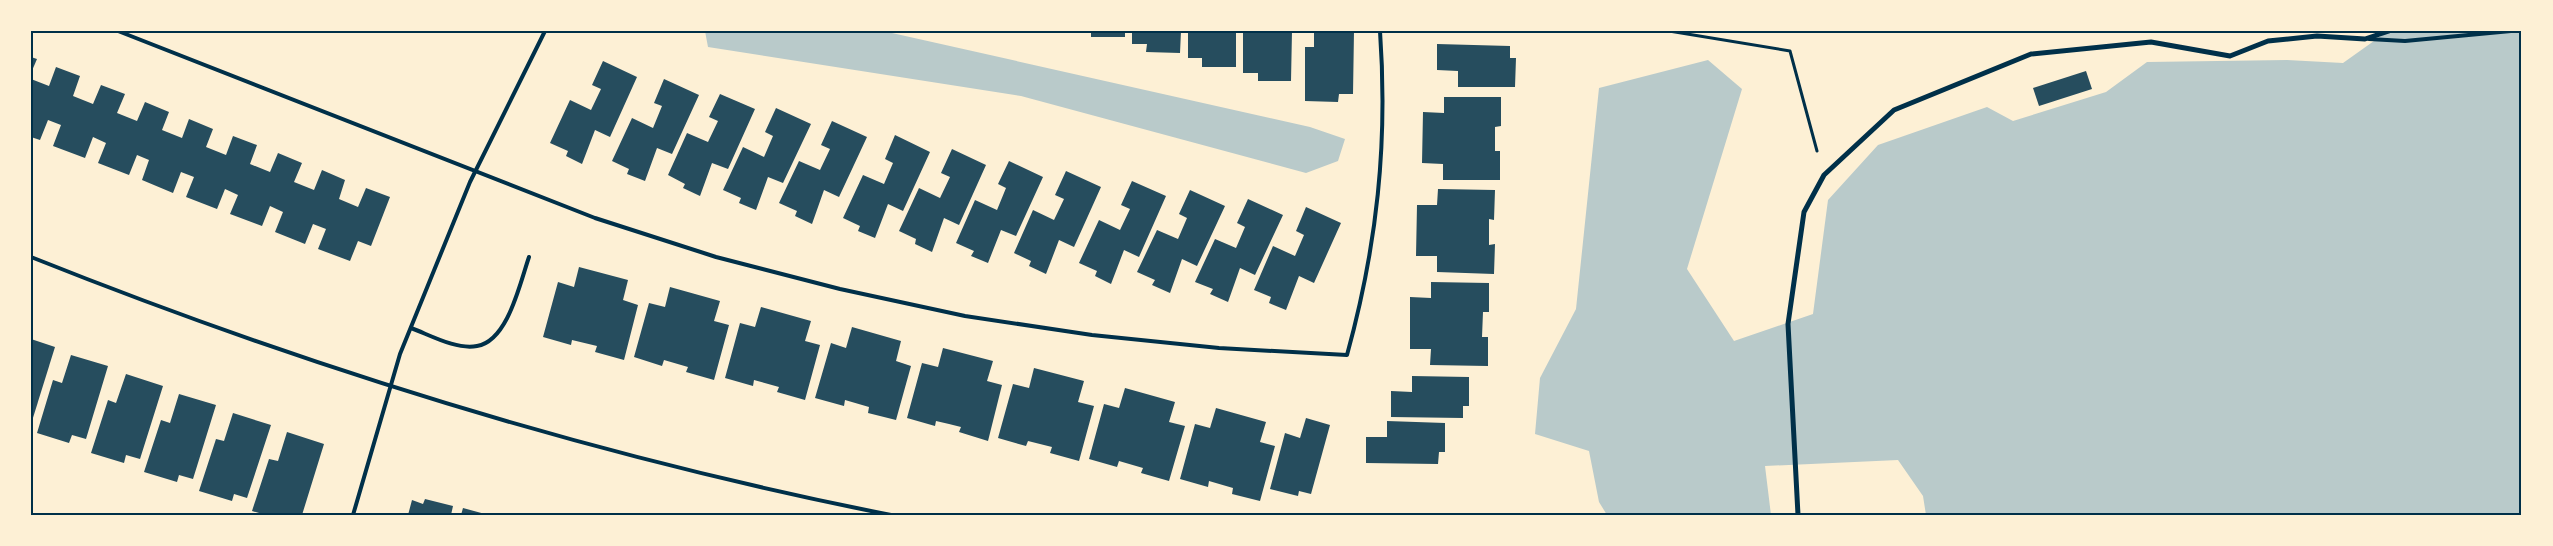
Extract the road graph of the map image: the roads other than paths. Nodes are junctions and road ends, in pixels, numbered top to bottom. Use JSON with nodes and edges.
{"nodes":[{"id":1,"x":118,"y":31,"type":"edge"},
{"id":2,"x":545,"y":31,"type":"edge"},
{"id":3,"x":1380,"y":31,"type":"edge"},
{"id":4,"x":2389,"y":31,"type":"edge"},
{"id":5,"x":2511,"y":31,"type":"edge"},
{"id":6,"x":2365,"y":39,"type":"junction"},
{"id":7,"x":475,"y":172,"type":"junction"},
{"id":8,"x":31,"y":257,"type":"edge"},
{"id":9,"x":529,"y":257,"type":"dead end"},
{"id":10,"x":411,"y":328,"type":"junction"},
{"id":11,"x":391,"y":386,"type":"junction"},
{"id":12,"x":354,"y":515,"type":"edge"},
{"id":13,"x":891,"y":515,"type":"edge"},
{"id":14,"x":1798,"y":515,"type":"edge"}],
"edges":[{"from":1,"to":7,"type":"lane"},
{"from":2,"to":7,"type":"lane"},
{"from":3,"to":7,"type":"lane"},
{"from":4,"to":6,"type":"street"},
{"from":5,"to":6,"type":"lane"},
{"from":6,"to":14,"type":"street"},
{"from":7,"to":10,"type":"lane"},
{"from":8,"to":11,"type":"lane"},
{"from":9,"to":10,"type":"lane"},
{"from":10,"to":11,"type":"lane"},
{"from":11,"to":12,"type":"lane"},
{"from":11,"to":13,"type":"lane"}]}
